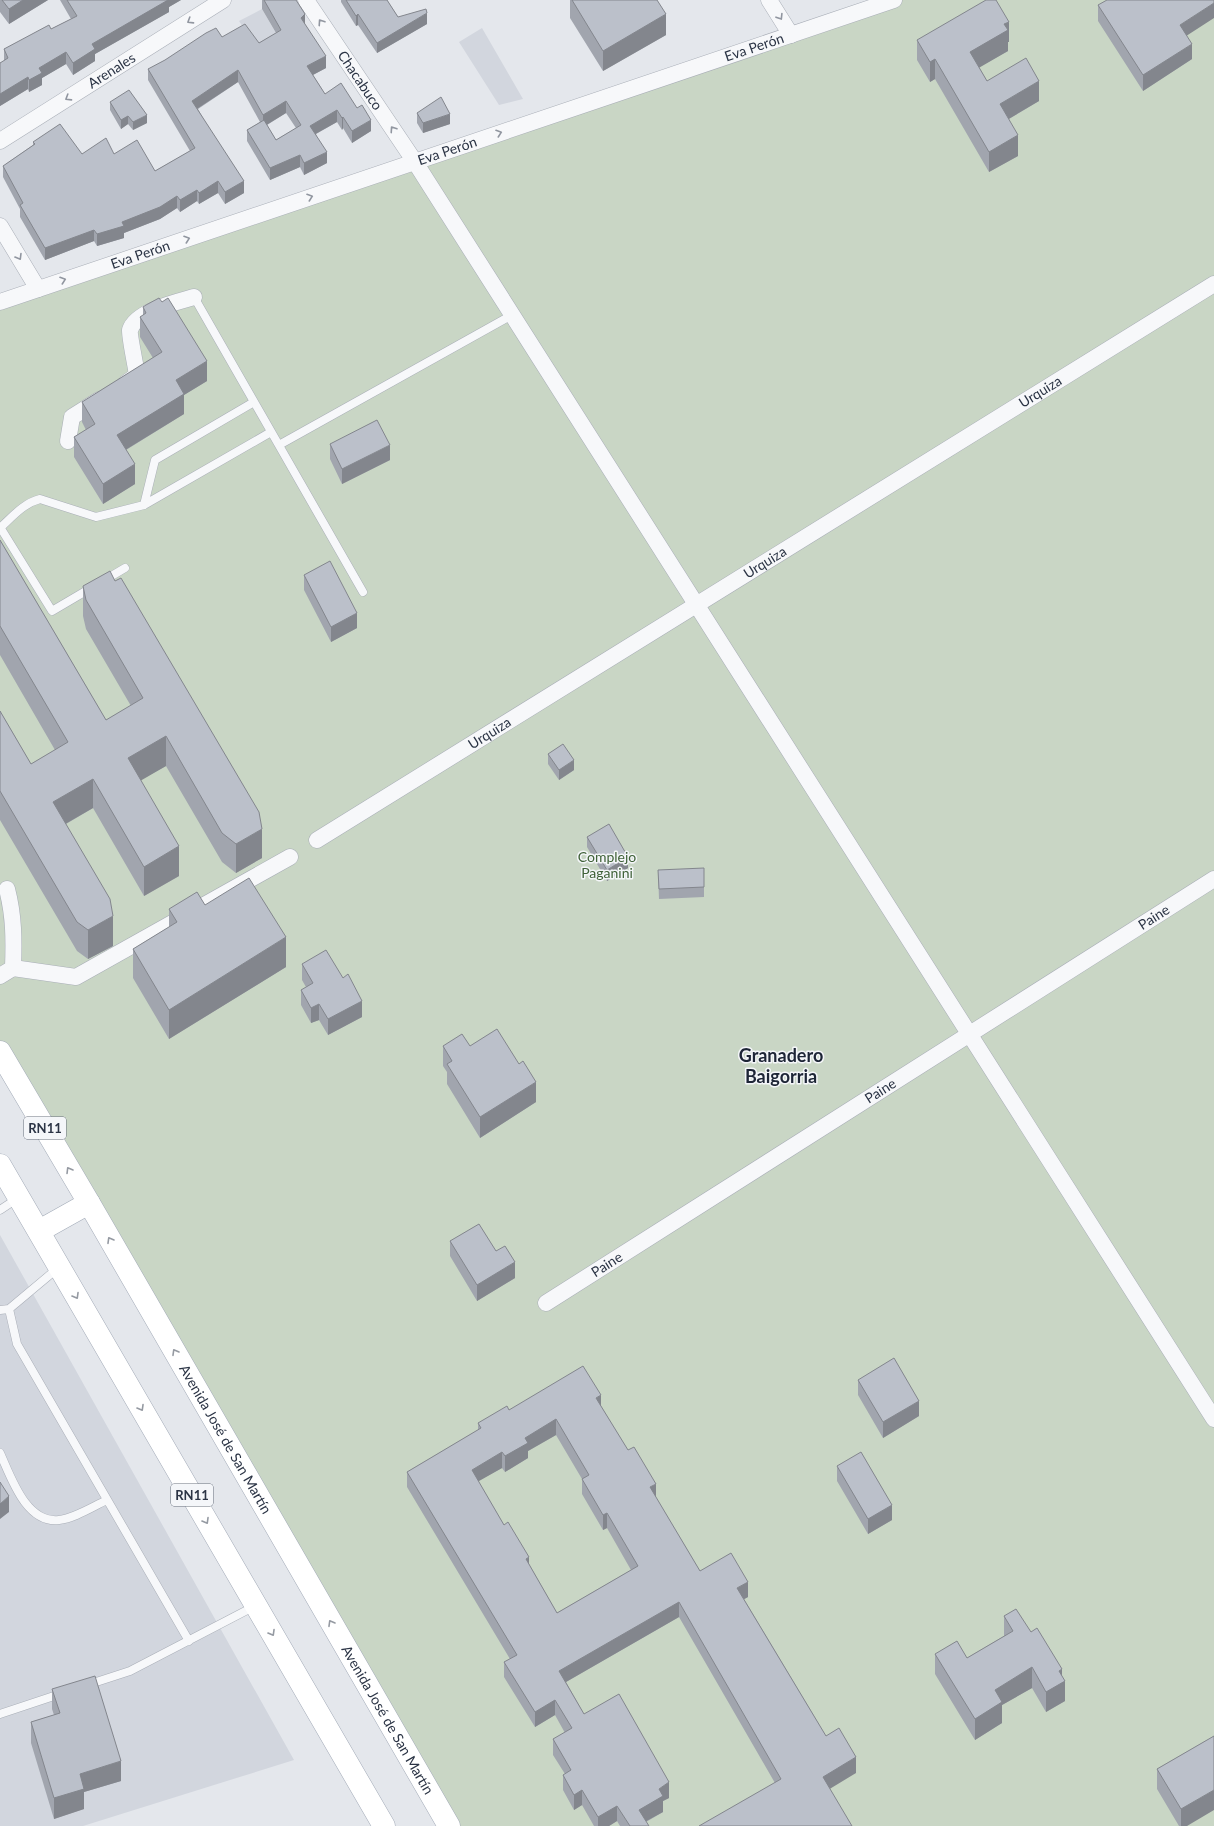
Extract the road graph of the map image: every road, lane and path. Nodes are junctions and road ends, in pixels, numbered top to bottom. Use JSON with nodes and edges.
{"nodes":[{"id":1,"x":222,"y":0,"type":"edge"},
{"id":2,"x":306,"y":0,"type":"edge"},
{"id":3,"x":769,"y":0,"type":"edge"},
{"id":4,"x":894,"y":0,"type":"edge"},
{"id":5,"x":791,"y":35,"type":"junction"},
{"id":6,"x":0,"y":141,"type":"edge"},
{"id":7,"x":415,"y":162,"type":"junction"},
{"id":8,"x":0,"y":226,"type":"edge"},
{"id":9,"x":1214,"y":284,"type":"edge"},
{"id":10,"x":38,"y":289,"type":"junction"},
{"id":11,"x":194,"y":297,"type":"joint"},
{"id":12,"x":0,"y":302,"type":"edge"},
{"id":13,"x":512,"y":314,"type":"junction"},
{"id":14,"x":254,"y":402,"type":"junction"},
{"id":15,"x":272,"y":432,"type":"junction"},
{"id":16,"x":68,"y":441,"type":"dead end"},
{"id":17,"x":279,"y":445,"type":"junction"},
{"id":18,"x":144,"y":505,"type":"junction"},
{"id":19,"x":0,"y":527,"type":"edge"},
{"id":20,"x":125,"y":568,"type":"dead end"},
{"id":21,"x":363,"y":592,"type":"dead end"},
{"id":22,"x":697,"y":605,"type":"junction"},
{"id":23,"x":317,"y":840,"type":"dead end"},
{"id":24,"x":290,"y":857,"type":"dead end"},
{"id":25,"x":1214,"y":879,"type":"edge"},
{"id":26,"x":7,"y":889,"type":"dead end"},
{"id":27,"x":6,"y":972,"type":"edge"},
{"id":28,"x":969,"y":1034,"type":"junction"},
{"id":29,"x":0,"y":1052,"type":"edge"},
{"id":30,"x":0,"y":1165,"type":"edge"},
{"id":31,"x":19,"y":1198,"type":"junction"},
{"id":32,"x":89,"y":1203,"type":"junction"},
{"id":33,"x":0,"y":1210,"type":"edge"},
{"id":34,"x":39,"y":1231,"type":"junction"},
{"id":35,"x":59,"y":1267,"type":"junction"},
{"id":36,"x":546,"y":1303,"type":"dead end"},
{"id":37,"x":9,"y":1309,"type":"junction"},
{"id":38,"x":0,"y":1310,"type":"edge"},
{"id":39,"x":1214,"y":1419,"type":"edge"},
{"id":40,"x":0,"y":1453,"type":"edge"},
{"id":41,"x":107,"y":1500,"type":"junction"},
{"id":42,"x":256,"y":1606,"type":"junction"},
{"id":43,"x":189,"y":1640,"type":"junction"},
{"id":44,"x":0,"y":1714,"type":"edge"},
{"id":45,"x":384,"y":1826,"type":"edge"},
{"id":46,"x":449,"y":1826,"type":"edge"}],
"edges":[{"from":1,"to":6,"type":"street","name":"Arenales","one_way":true},
{"from":7,"to":2,"type":"street","name":"Chacabuco","one_way":true},
{"from":3,"to":5,"type":"street","one_way":true},
{"from":4,"to":5,"type":"street","name":"Eva Perón"},
{"from":7,"to":5,"type":"street","name":"Eva Perón","one_way":true},
{"from":10,"to":7,"type":"street","name":"Eva Perón","one_way":true},
{"from":7,"to":13,"type":"street","name":"Chacabuco"},
{"from":8,"to":10,"type":"street","one_way":true},
{"from":9,"to":22,"type":"street","name":"Urquiza"},
{"from":10,"to":12,"type":"street","name":"Eva Perón"},
{"from":11,"to":14,"type":"lane"},
{"from":11,"to":16,"type":"street"},
{"from":13,"to":17,"type":"lane"},
{"from":13,"to":22,"type":"street","name":"Chacabuco"},
{"from":14,"to":15,"type":"lane"},
{"from":14,"to":18,"type":"lane"},
{"from":15,"to":17,"type":"lane"},
{"from":15,"to":18,"type":"lane"},
{"from":17,"to":21,"type":"lane"},
{"from":18,"to":19,"type":"lane"},
{"from":19,"to":20,"type":"lane"},
{"from":22,"to":23,"type":"street","name":"Urquiza"},
{"from":22,"to":28,"type":"street","name":"Chacabuco"},
{"from":24,"to":27,"type":"street"},
{"from":25,"to":28,"type":"street","name":"Paine"},
{"from":26,"to":27,"type":"street"},
{"from":28,"to":36,"type":"street","name":"Paine"},
{"from":28,"to":39,"type":"street","name":"Chacabuco"},
{"from":32,"to":29,"type":"main road","name":"Avenida José de San Martín","number":"RN11","one_way":true},
{"from":30,"to":31,"type":"main road","number":"RN11"},
{"from":31,"to":33,"type":"lane"},
{"from":31,"to":34,"type":"main road","number":"RN11"},
{"from":32,"to":34,"type":"main road"},
{"from":46,"to":32,"type":"main road","name":"Avenida José de San Martín","number":"RN11","one_way":true},
{"from":34,"to":35,"type":"main road","number":"RN11"},
{"from":35,"to":37,"type":"lane"},
{"from":35,"to":42,"type":"main road","number":"RN11","one_way":true},
{"from":37,"to":38,"type":"lane"},
{"from":37,"to":41,"type":"lane"},
{"from":40,"to":41,"type":"lane"},
{"from":41,"to":43,"type":"lane"},
{"from":42,"to":43,"type":"lane"},
{"from":42,"to":45,"type":"main road","number":"RN11","one_way":true},
{"from":43,"to":44,"type":"lane"}]}
